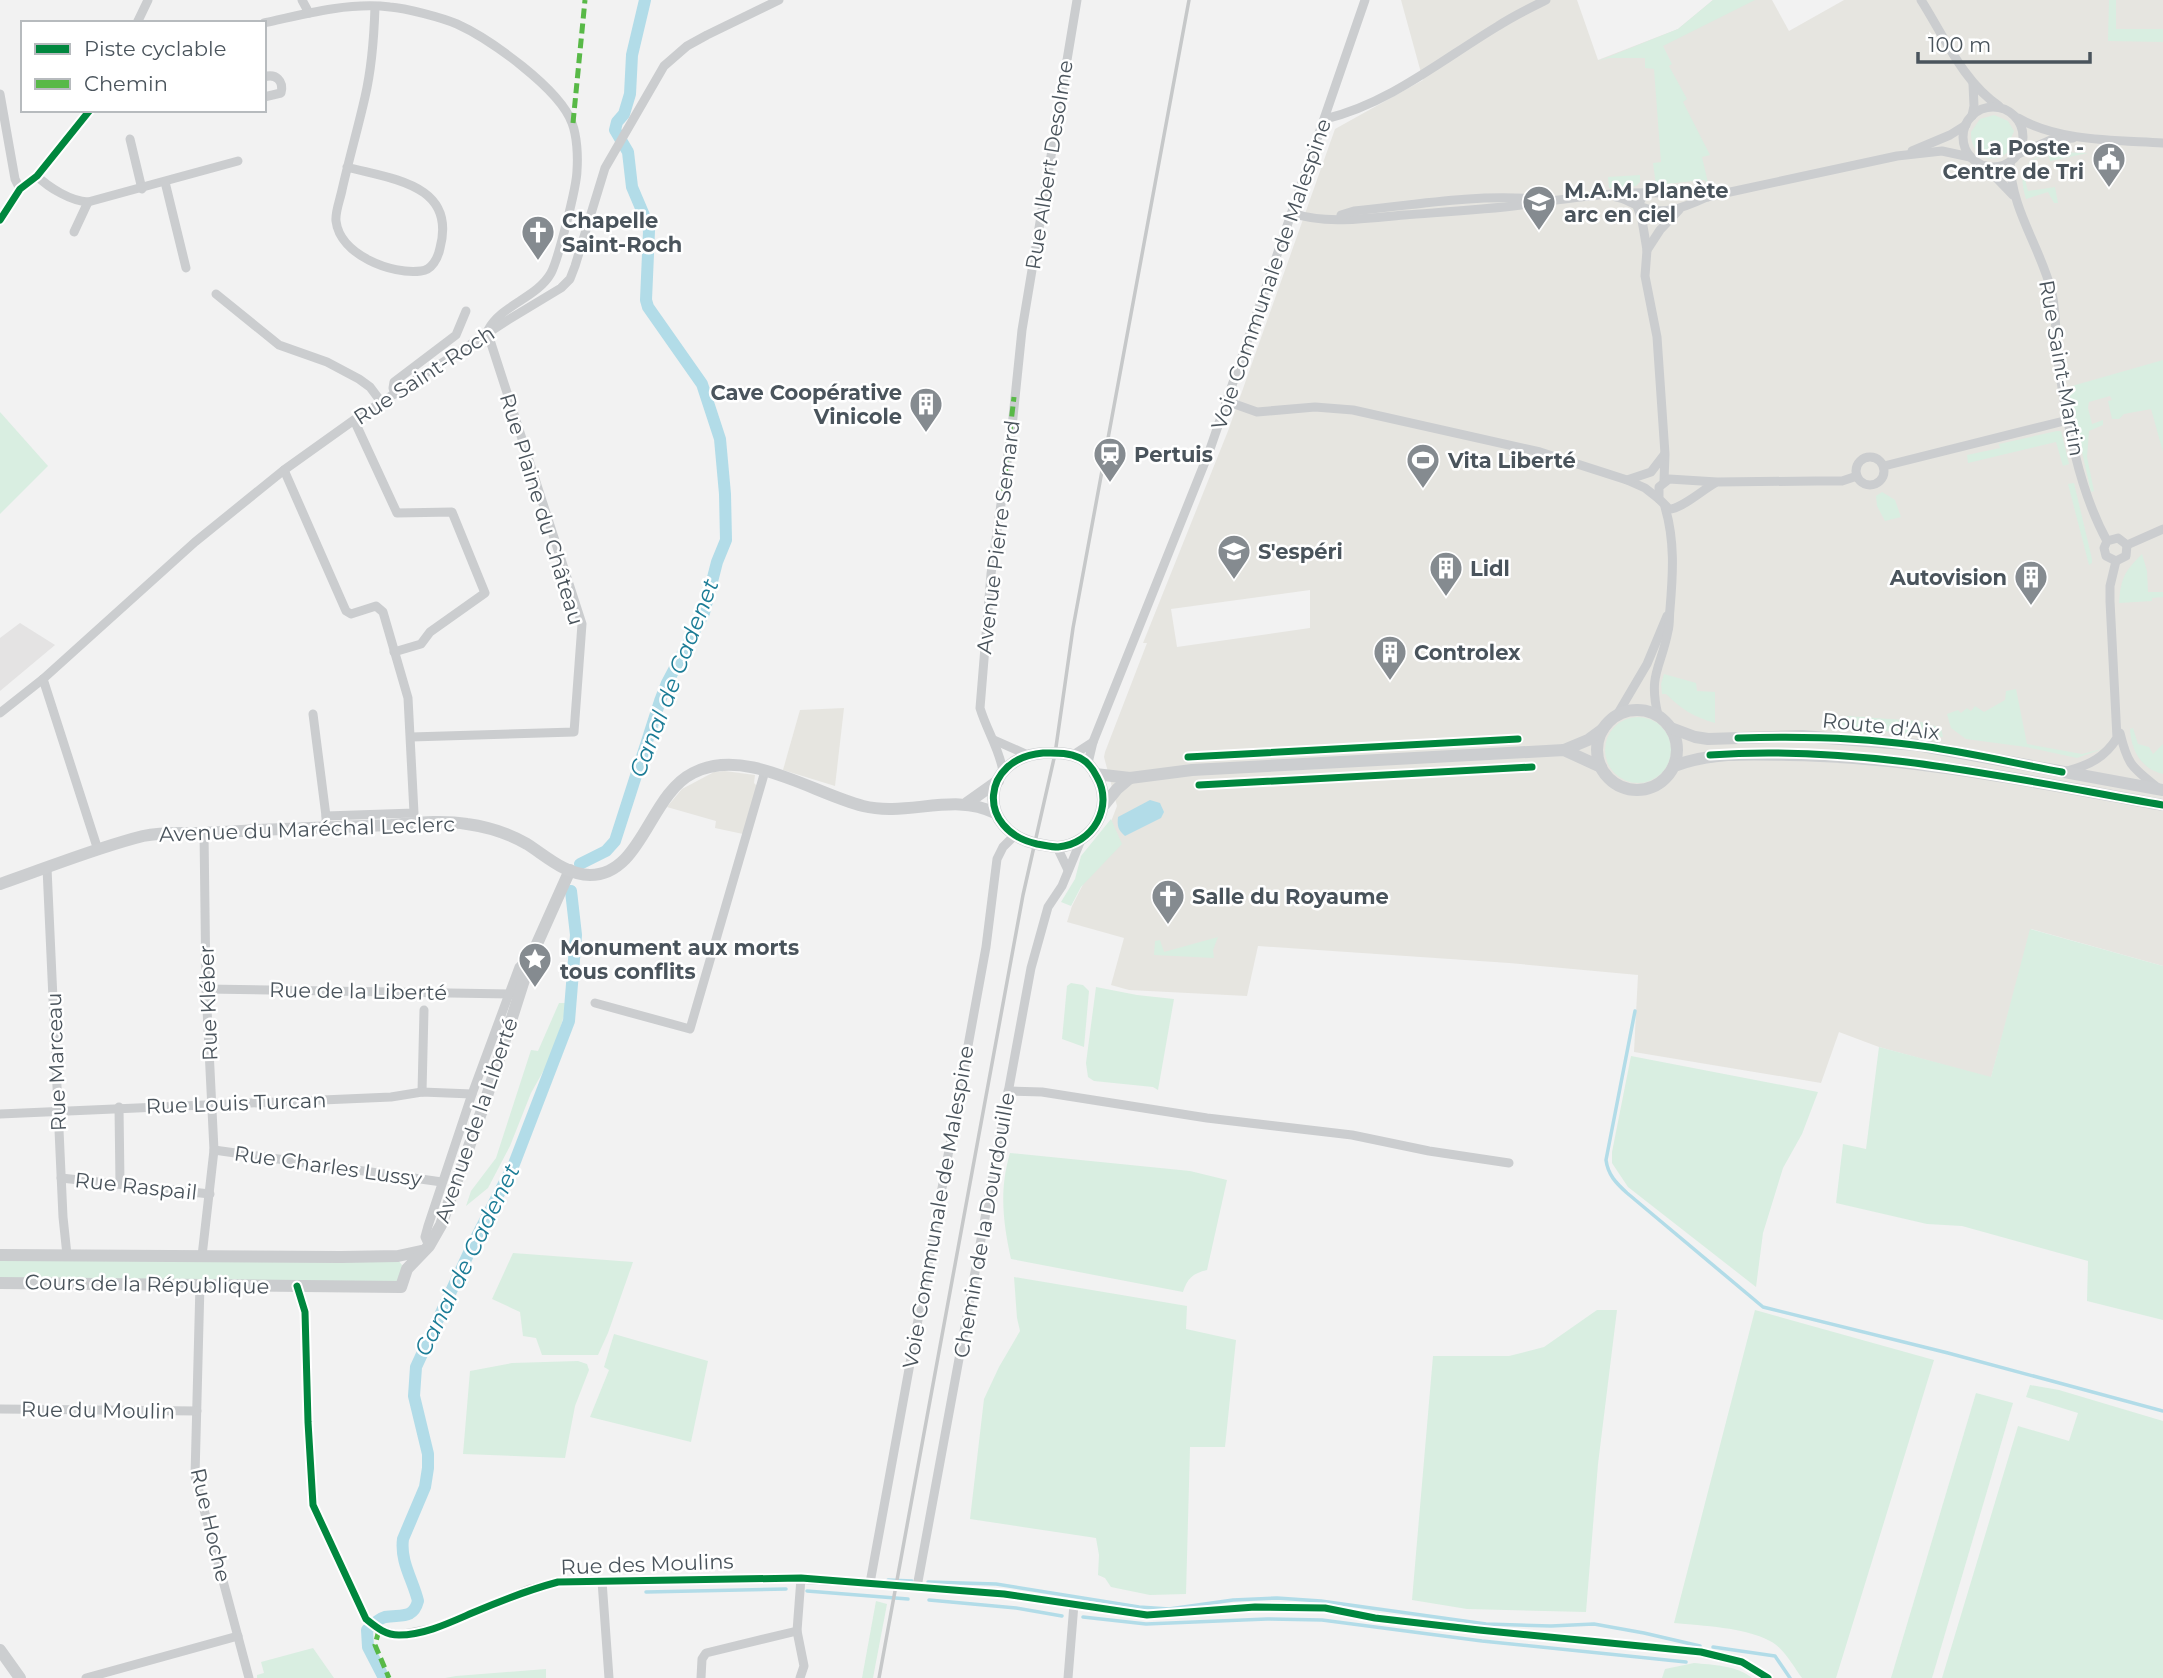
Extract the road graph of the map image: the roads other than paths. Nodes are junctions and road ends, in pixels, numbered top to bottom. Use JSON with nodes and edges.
{"nodes":[{"id":1,"x":148,"y":0,"type":"edge"},
{"id":2,"x":302,"y":0,"type":"edge"},
{"id":3,"x":779,"y":0,"type":"edge"},
{"id":4,"x":1077,"y":0,"type":"edge"},
{"id":5,"x":1365,"y":0,"type":"edge"},
{"id":6,"x":1546,"y":0,"type":"edge"},
{"id":7,"x":1921,"y":0,"type":"edge"},
{"id":8,"x":374,"y":7,"type":"junction"},
{"id":9,"x":309,"y":13,"type":"junction"},
{"id":10,"x":138,"y":21,"type":"edge"},
{"id":11,"x":266,"y":23,"type":"edge"},
{"id":12,"x":266,"y":77,"type":"edge"},
{"id":13,"x":1973,"y":83,"type":"junction"},
{"id":14,"x":0,"y":94,"type":"edge"},
{"id":15,"x":266,"y":97,"type":"edge"},
{"id":16,"x":2003,"y":109,"type":"junction"},
{"id":17,"x":88,"y":112,"type":"edge"},
{"id":18,"x":2013,"y":115,"type":"junction"},
{"id":19,"x":1325,"y":120,"type":"junction"},
{"id":20,"x":1969,"y":121,"type":"junction"},
{"id":21,"x":2080,"y":137,"type":"junction"},
{"id":22,"x":130,"y":139,"type":"dead end"},
{"id":23,"x":2163,"y":143,"type":"edge"},
{"id":24,"x":2018,"y":154,"type":"junction"},
{"id":25,"x":1897,"y":156,"type":"junction"},
{"id":26,"x":1970,"y":157,"type":"junction"},
{"id":27,"x":238,"y":161,"type":"dead end"},
{"id":28,"x":2010,"y":162,"type":"junction"},
{"id":29,"x":1985,"y":166,"type":"junction"},
{"id":30,"x":347,"y":167,"type":"junction"},
{"id":31,"x":37,"y":176,"type":"junction"},
{"id":32,"x":165,"y":182,"type":"junction"},
{"id":33,"x":20,"y":189,"type":"junction"},
{"id":34,"x":142,"y":189,"type":"junction"},
{"id":35,"x":1651,"y":191,"type":"junction"},
{"id":36,"x":1664,"y":192,"type":"junction"},
{"id":37,"x":1610,"y":195,"type":"junction"},
{"id":38,"x":2014,"y":196,"type":"junction"},
{"id":39,"x":1707,"y":197,"type":"junction"},
{"id":40,"x":88,"y":202,"type":"junction"},
{"id":41,"x":1637,"y":206,"type":"junction"},
{"id":42,"x":1679,"y":209,"type":"junction"},
{"id":43,"x":1666,"y":212,"type":"junction"},
{"id":44,"x":1292,"y":213,"type":"junction"},
{"id":45,"x":0,"y":219,"type":"edge"},
{"id":46,"x":1660,"y":230,"type":"junction"},
{"id":47,"x":74,"y":232,"type":"dead end"},
{"id":48,"x":1647,"y":250,"type":"junction"},
{"id":49,"x":186,"y":268,"type":"dead end"},
{"id":50,"x":216,"y":294,"type":"dead end"},
{"id":51,"x":466,"y":311,"type":"dead end"},
{"id":52,"x":1022,"y":330,"type":"joint"},
{"id":53,"x":488,"y":334,"type":"junction"},
{"id":54,"x":395,"y":394,"type":"junction"},
{"id":55,"x":1226,"y":401,"type":"junction"},
{"id":56,"x":382,"y":403,"type":"junction"},
{"id":57,"x":354,"y":420,"type":"junction"},
{"id":58,"x":2068,"y":420,"type":"junction"},
{"id":59,"x":1665,"y":458,"type":"junction"},
{"id":60,"x":1884,"y":466,"type":"junction"},
{"id":61,"x":284,"y":470,"type":"junction"},
{"id":62,"x":1857,"y":476,"type":"junction"},
{"id":63,"x":1627,"y":480,"type":"junction"},
{"id":64,"x":1671,"y":481,"type":"junction"},
{"id":65,"x":1717,"y":482,"type":"junction"},
{"id":66,"x":1686,"y":501,"type":"junction"},
{"id":67,"x":1662,"y":503,"type":"junction"},
{"id":68,"x":1679,"y":508,"type":"junction"},
{"id":69,"x":2163,"y":529,"type":"edge"},
{"id":70,"x":1672,"y":531,"type":"junction"},
{"id":71,"x":2107,"y":541,"type":"junction"},
{"id":72,"x":2127,"y":545,"type":"junction"},
{"id":73,"x":2116,"y":561,"type":"junction"},
{"id":74,"x":1669,"y":611,"type":"junction"},
{"id":75,"x":394,"y":652,"type":"junction"},
{"id":76,"x":43,"y":679,"type":"junction"},
{"id":77,"x":0,"y":713,"type":"edge"},
{"id":78,"x":313,"y":714,"type":"dead end"},
{"id":79,"x":1617,"y":715,"type":"junction"},
{"id":80,"x":1658,"y":715,"type":"junction"},
{"id":81,"x":2118,"y":726,"type":"junction"},
{"id":82,"x":1671,"y":728,"type":"junction"},
{"id":83,"x":1603,"y":729,"type":"junction"},
{"id":84,"x":411,"y":737,"type":"junction"},
{"id":85,"x":994,"y":740,"type":"junction"},
{"id":86,"x":1093,"y":742,"type":"junction"},
{"id":87,"x":1564,"y":750,"type":"junction"},
{"id":88,"x":1028,"y":755,"type":"junction"},
{"id":89,"x":1073,"y":755,"type":"junction"},
{"id":90,"x":1674,"y":766,"type":"junction"},
{"id":91,"x":1601,"y":767,"type":"junction"},
{"id":92,"x":1092,"y":769,"type":"junction"},
{"id":93,"x":765,"y":771,"type":"junction"},
{"id":94,"x":2062,"y":772,"type":"junction"},
{"id":95,"x":1000,"y":776,"type":"junction"},
{"id":96,"x":1130,"y":778,"type":"junction"},
{"id":97,"x":2161,"y":789,"type":"edge"},
{"id":98,"x":967,"y":803,"type":"junction"},
{"id":99,"x":1104,"y":805,"type":"junction"},
{"id":100,"x":2163,"y":805,"type":"edge"},
{"id":101,"x":995,"y":813,"type":"junction"},
{"id":102,"x":326,"y":822,"type":"junction"},
{"id":103,"x":204,"y":832,"type":"junction"},
{"id":104,"x":1014,"y":836,"type":"junction"},
{"id":105,"x":1082,"y":839,"type":"junction"},
{"id":106,"x":1057,"y":847,"type":"junction"},
{"id":107,"x":98,"y":850,"type":"junction"},
{"id":108,"x":47,"y":868,"type":"junction"},
{"id":109,"x":570,"y":870,"type":"junction"},
{"id":110,"x":1068,"y":870,"type":"junction"},
{"id":111,"x":0,"y":884,"type":"edge"},
{"id":112,"x":532,"y":955,"type":"junction"},
{"id":113,"x":206,"y":989,"type":"junction"},
{"id":114,"x":510,"y":993,"type":"junction"},
{"id":115,"x":595,"y":1003,"type":"dead end"},
{"id":116,"x":424,"y":1010,"type":"dead end"},
{"id":117,"x":1009,"y":1091,"type":"junction"},
{"id":118,"x":422,"y":1092,"type":"junction"},
{"id":119,"x":472,"y":1094,"type":"junction"},
{"id":120,"x":213,"y":1104,"type":"junction"},
{"id":121,"x":119,"y":1107,"type":"junction"},
{"id":122,"x":58,"y":1111,"type":"junction"},
{"id":123,"x":0,"y":1114,"type":"edge"},
{"id":124,"x":214,"y":1150,"type":"junction"},
{"id":125,"x":1509,"y":1163,"type":"dead end"},
{"id":126,"x":61,"y":1178,"type":"junction"},
{"id":127,"x":442,"y":1182,"type":"junction"},
{"id":128,"x":120,"y":1184,"type":"junction"},
{"id":129,"x":210,"y":1194,"type":"junction"},
{"id":130,"x":427,"y":1248,"type":"junction"},
{"id":131,"x":0,"y":1255,"type":"edge"},
{"id":132,"x":67,"y":1255,"type":"junction"},
{"id":133,"x":202,"y":1256,"type":"junction"},
{"id":134,"x":398,"y":1256,"type":"junction"},
{"id":135,"x":407,"y":1269,"type":"junction"},
{"id":136,"x":0,"y":1283,"type":"edge"},
{"id":137,"x":200,"y":1284,"type":"junction"},
{"id":138,"x":297,"y":1286,"type":"junction"},
{"id":139,"x":0,"y":1409,"type":"edge"},
{"id":140,"x":197,"y":1411,"type":"junction"},
{"id":141,"x":801,"y":1578,"type":"junction"},
{"id":142,"x":602,"y":1581,"type":"junction"},
{"id":143,"x":870,"y":1583,"type":"junction"},
{"id":144,"x":889,"y":1585,"type":"dead end"},
{"id":145,"x":903,"y":1586,"type":"dead end"},
{"id":146,"x":917,"y":1587,"type":"junction"},
{"id":147,"x":1074,"y":1604,"type":"junction"},
{"id":148,"x":796,"y":1631,"type":"junction"},
{"id":149,"x":238,"y":1636,"type":"junction"},
{"id":150,"x":0,"y":1650,"type":"edge"},
{"id":151,"x":20,"y":1678,"type":"edge"},
{"id":152,"x":86,"y":1678,"type":"edge"},
{"id":153,"x":249,"y":1678,"type":"edge"},
{"id":154,"x":609,"y":1678,"type":"edge"},
{"id":155,"x":701,"y":1678,"type":"edge"},
{"id":156,"x":800,"y":1678,"type":"edge"},
{"id":157,"x":1068,"y":1678,"type":"edge"},
{"id":158,"x":1768,"y":1678,"type":"edge"}],
"edges":[{"from":1,"to":10,"type":"street"},
{"from":2,"to":9,"type":"street"},
{"from":3,"to":53,"type":"street","name":"Rue Saint-Roch"},
{"from":4,"to":52,"type":"street","name":"Rue Albert Desolme"},
{"from":5,"to":19,"type":"street","name":"Voie Communale de Malespine"},
{"from":6,"to":19,"type":"street"},
{"from":7,"to":13,"type":"street"},
{"from":8,"to":9,"type":"street"},
{"from":8,"to":30,"type":"street"},
{"from":8,"to":53,"type":"street"},
{"from":9,"to":11,"type":"street"},
{"from":12,"to":15,"type":"street"},
{"from":13,"to":16,"type":"street"},
{"from":13,"to":20,"type":"street"},
{"from":14,"to":33,"type":"street"},
{"from":16,"to":18,"type":"street"},
{"from":16,"to":20,"type":"street"},
{"from":17,"to":31,"type":"street"},
{"from":18,"to":21,"type":"street"},
{"from":18,"to":24,"type":"street"},
{"from":19,"to":44,"type":"street","name":"Voie Communale de Malespine"},
{"from":20,"to":25,"type":"street"},
{"from":20,"to":26,"type":"street"},
{"from":21,"to":23,"type":"street"},
{"from":21,"to":24,"type":"street"},
{"from":22,"to":34,"type":"street"},
{"from":24,"to":28,"type":"street"},
{"from":25,"to":26,"type":"street"},
{"from":25,"to":39,"type":"street"},
{"from":26,"to":29,"type":"street"},
{"from":27,"to":32,"type":"street"},
{"from":28,"to":29,"type":"street"},
{"from":28,"to":38,"type":"street","name":"Rue Saint-Martin"},
{"from":29,"to":38,"type":"street","name":"Rue Saint-Martin"},
{"from":30,"to":30,"type":"street"},
{"from":31,"to":33,"type":"street"},
{"from":31,"to":40,"type":"street"},
{"from":32,"to":34,"type":"street"},
{"from":32,"to":49,"type":"street"},
{"from":33,"to":45,"type":"street"},
{"from":34,"to":40,"type":"street"},
{"from":35,"to":36,"type":"street"},
{"from":35,"to":37,"type":"street"},
{"from":35,"to":41,"type":"street"},
{"from":36,"to":39,"type":"street"},
{"from":36,"to":43,"type":"street"},
{"from":37,"to":41,"type":"street"},
{"from":37,"to":44,"type":"street"},
{"from":38,"to":58,"type":"street","name":"Rue Saint-Martin"},
{"from":39,"to":42,"type":"street"},
{"from":40,"to":47,"type":"street"},
{"from":41,"to":43,"type":"street"},
{"from":41,"to":48,"type":"street"},
{"from":42,"to":43,"type":"street"},
{"from":42,"to":46,"type":"street"},
{"from":43,"to":46,"type":"street"},
{"from":44,"to":55,"type":"street","name":"Voie Communale de Malespine"},
{"from":46,"to":48,"type":"street"},
{"from":48,"to":59,"type":"street"},
{"from":50,"to":56,"type":"street"},
{"from":51,"to":54,"type":"street"},
{"from":52,"to":85,"type":"street","name":"Avenue Pierre Semard"},
{"from":53,"to":54,"type":"street","name":"Rue Saint-Roch"},
{"from":53,"to":84,"type":"street","name":"Rue Plaine du Château"},
{"from":54,"to":56,"type":"street","name":"Rue Saint-Roch"},
{"from":55,"to":63,"type":"street"},
{"from":55,"to":86,"type":"street","name":"Voie Communale de Malespine"},
{"from":56,"to":57,"type":"street","name":"Rue Saint-Roch"},
{"from":57,"to":61,"type":"street","name":"Rue Saint-Roch"},
{"from":57,"to":75,"type":"street"},
{"from":58,"to":60,"type":"street"},
{"from":58,"to":71,"type":"street","name":"Rue Saint-Martin"},
{"from":59,"to":63,"type":"street"},
{"from":59,"to":64,"type":"street"},
{"from":60,"to":62,"type":"street"},
{"from":60,"to":62,"type":"street"},
{"from":61,"to":75,"type":"street"},
{"from":61,"to":76,"type":"street","name":"Rue Saint-Roch"},
{"from":62,"to":65,"type":"street"},
{"from":63,"to":64,"type":"street"},
{"from":63,"to":67,"type":"street"},
{"from":64,"to":65,"type":"street"},
{"from":64,"to":66,"type":"street"},
{"from":64,"to":67,"type":"street"},
{"from":65,"to":66,"type":"street"},
{"from":66,"to":68,"type":"street"},
{"from":67,"to":68,"type":"street"},
{"from":67,"to":70,"type":"street"},
{"from":68,"to":70,"type":"street"},
{"from":69,"to":72,"type":"street"},
{"from":70,"to":74,"type":"street"},
{"from":71,"to":72,"type":"street"},
{"from":71,"to":73,"type":"street"},
{"from":72,"to":73,"type":"street"},
{"from":73,"to":81,"type":"street"},
{"from":74,"to":79,"type":"street"},
{"from":74,"to":80,"type":"street"},
{"from":75,"to":84,"type":"street"},
{"from":76,"to":77,"type":"street","name":"Rue Saint-Roch"},
{"from":76,"to":107,"type":"street"},
{"from":78,"to":102,"type":"street"},
{"from":79,"to":80,"type":"main road"},
{"from":79,"to":83,"type":"main road"},
{"from":80,"to":82,"type":"main road"},
{"from":81,"to":94,"type":"street"},
{"from":81,"to":97,"type":"street"},
{"from":82,"to":90,"type":"main road"},
{"from":82,"to":94,"type":"main road","name":"Route d'Aix"},
{"from":83,"to":87,"type":"main road"},
{"from":83,"to":91,"type":"main road"},
{"from":84,"to":102,"type":"street"},
{"from":85,"to":88,"type":"street"},
{"from":85,"to":95,"type":"street","name":"Avenue Pierre Semard"},
{"from":86,"to":89,"type":"street"},
{"from":86,"to":92,"type":"street","name":"Voie Communale de Malespine"},
{"from":87,"to":91,"type":"main road"},
{"from":87,"to":96,"type":"main road"},
{"from":88,"to":89,"type":"main road"},
{"from":88,"to":95,"type":"main road"},
{"from":89,"to":92,"type":"main road"},
{"from":90,"to":91,"type":"main road"},
{"from":90,"to":100,"type":"main road","name":"Route d'Aix"},
{"from":92,"to":96,"type":"main road"},
{"from":92,"to":99,"type":"main road"},
{"from":93,"to":98,"type":"main road"},
{"from":93,"to":109,"type":"main road"},
{"from":93,"to":115,"type":"street"},
{"from":94,"to":97,"type":"main road","name":"Route d'Aix"},
{"from":95,"to":98,"type":"main road"},
{"from":95,"to":101,"type":"main road"},
{"from":96,"to":99,"type":"main road"},
{"from":98,"to":101,"type":"main road"},
{"from":99,"to":105,"type":"main road"},
{"from":101,"to":104,"type":"main road"},
{"from":102,"to":103,"type":"main road","name":"Avenue du Maréchal Leclerc"},
{"from":102,"to":109,"type":"main road","name":"Avenue du Maréchal Leclerc"},
{"from":103,"to":107,"type":"main road","name":"Avenue du Maréchal Leclerc"},
{"from":103,"to":113,"type":"street","name":"Rue Kléber"},
{"from":104,"to":106,"type":"main road"},
{"from":104,"to":143,"type":"street","name":"Voie Communale de Malespine"},
{"from":105,"to":106,"type":"main road"},
{"from":105,"to":110,"type":"street","name":"Chemin de la Dourdouille"},
{"from":106,"to":110,"type":"street"},
{"from":107,"to":108,"type":"main road","name":"Avenue du Maréchal Leclerc"},
{"from":108,"to":111,"type":"main road","name":"Avenue du Maréchal Leclerc"},
{"from":108,"to":122,"type":"street","name":"Rue Marceau"},
{"from":109,"to":112,"type":"street","name":"Avenue de la Liberté"},
{"from":110,"to":117,"type":"street","name":"Chemin de la Dourdouille"},
{"from":112,"to":114,"type":"street"},
{"from":112,"to":130,"type":"street","name":"Avenue de la Liberté"},
{"from":113,"to":114,"type":"street","name":"Rue de la Liberté"},
{"from":113,"to":120,"type":"street","name":"Rue Kléber"},
{"from":114,"to":119,"type":"street"},
{"from":116,"to":118,"type":"street"},
{"from":117,"to":125,"type":"street"},
{"from":117,"to":146,"type":"street","name":"Chemin de la Dourdouille"},
{"from":118,"to":119,"type":"street","name":"Rue Louis Turcan"},
{"from":118,"to":120,"type":"street","name":"Rue Louis Turcan"},
{"from":119,"to":127,"type":"street"},
{"from":120,"to":121,"type":"street","name":"Rue Louis Turcan"},
{"from":120,"to":124,"type":"street","name":"Rue Kléber"},
{"from":121,"to":122,"type":"street","name":"Rue Louis Turcan"},
{"from":121,"to":128,"type":"street"},
{"from":122,"to":123,"type":"street","name":"Rue Louis Turcan"},
{"from":122,"to":126,"type":"street","name":"Rue Marceau"},
{"from":124,"to":127,"type":"street","name":"Rue Charles Lussy"},
{"from":124,"to":129,"type":"street","name":"Rue Kléber"},
{"from":126,"to":128,"type":"street","name":"Rue Raspail"},
{"from":126,"to":132,"type":"street","name":"Rue Marceau"},
{"from":127,"to":130,"type":"street"},
{"from":128,"to":129,"type":"street","name":"Rue Raspail"},
{"from":129,"to":133,"type":"street","name":"Rue Kléber"},
{"from":130,"to":134,"type":"street","name":"Cours de la République"},
{"from":130,"to":135,"type":"street","name":"Cours de la République"},
{"from":131,"to":132,"type":"street","name":"Cours de la République"},
{"from":132,"to":133,"type":"street","name":"Cours de la République"},
{"from":133,"to":134,"type":"street","name":"Cours de la République"},
{"from":134,"to":135,"type":"street"},
{"from":135,"to":138,"type":"street","name":"Cours de la République"},
{"from":136,"to":137,"type":"street","name":"Cours de la République"},
{"from":137,"to":138,"type":"street","name":"Cours de la République"},
{"from":137,"to":140,"type":"street","name":"Rue Hoche"},
{"from":138,"to":142,"type":"street","name":"Rue des Moulins"},
{"from":139,"to":140,"type":"street","name":"Rue du Moulin"},
{"from":140,"to":149,"type":"street","name":"Rue Hoche"},
{"from":141,"to":142,"type":"street","name":"Rue des Moulins"},
{"from":141,"to":143,"type":"street","name":"Rue des Moulins"},
{"from":141,"to":148,"type":"street"},
{"from":142,"to":154,"type":"street"},
{"from":143,"to":144,"type":"street","name":"Rue des Moulins"},
{"from":145,"to":146,"type":"street"},
{"from":146,"to":147,"type":"street"},
{"from":147,"to":157,"type":"street"},
{"from":147,"to":158,"type":"street"},
{"from":148,"to":155,"type":"street"},
{"from":148,"to":156,"type":"street"},
{"from":149,"to":152,"type":"street"},
{"from":149,"to":153,"type":"street","name":"Rue Hoche"},
{"from":150,"to":151,"type":"main road"}]}
